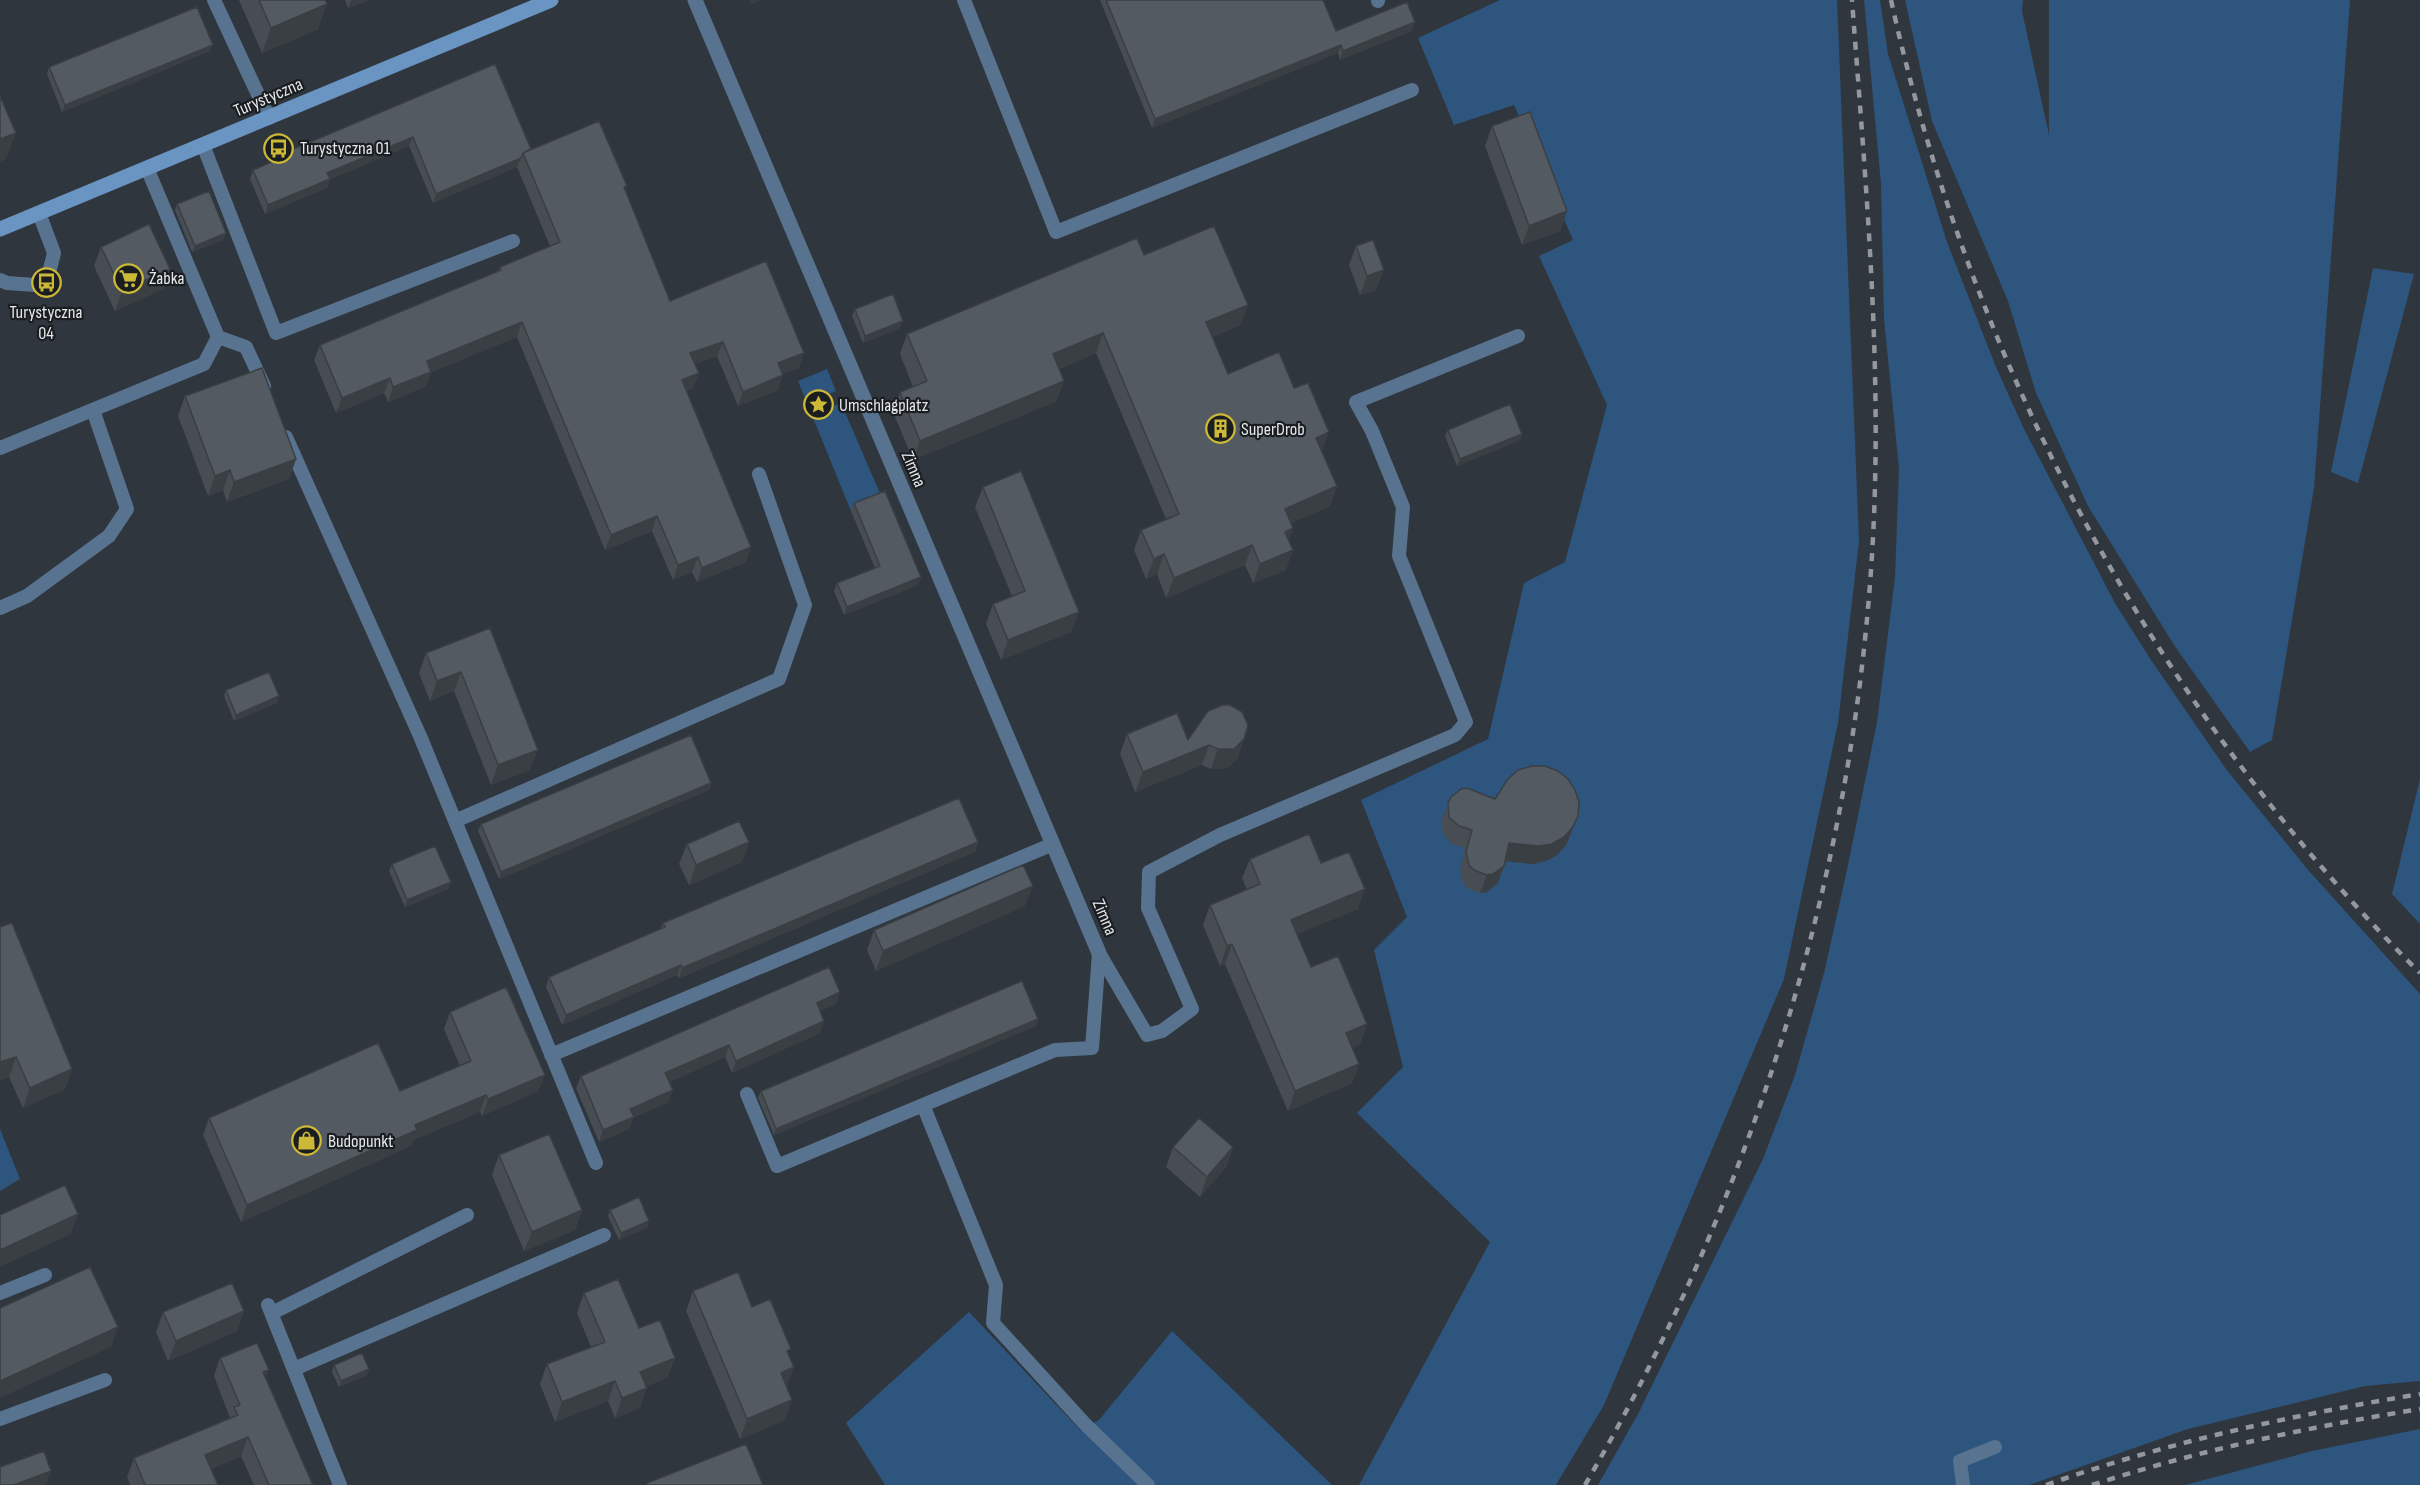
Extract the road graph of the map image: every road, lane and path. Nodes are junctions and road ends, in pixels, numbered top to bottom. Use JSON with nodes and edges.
{"nodes":[{"id":1,"x":214,"y":0,"type":"edge"},
{"id":2,"x":551,"y":0,"type":"edge"},
{"id":3,"x":695,"y":0,"type":"edge"},
{"id":4,"x":964,"y":0,"type":"edge"},
{"id":5,"x":1412,"y":90,"type":"dead end"},
{"id":6,"x":269,"y":118,"type":"junction"},
{"id":7,"x":204,"y":146,"type":"junction"},
{"id":8,"x":147,"y":168,"type":"junction"},
{"id":9,"x":39,"y":213,"type":"junction"},
{"id":10,"x":0,"y":229,"type":"edge"},
{"id":11,"x":513,"y":241,"type":"dead end"},
{"id":12,"x":0,"y":280,"type":"edge"},
{"id":13,"x":1518,"y":336,"type":"dead end"},
{"id":14,"x":218,"y":337,"type":"junction"},
{"id":15,"x":270,"y":401,"type":"edge"},
{"id":16,"x":93,"y":410,"type":"junction"},
{"id":17,"x":280,"y":423,"type":"edge"},
{"id":18,"x":0,"y":448,"type":"edge"},
{"id":19,"x":759,"y":474,"type":"dead end"},
{"id":20,"x":0,"y":608,"type":"edge"},
{"id":21,"x":455,"y":821,"type":"junction"},
{"id":22,"x":1047,"y":847,"type":"dead end"},
{"id":23,"x":1099,"y":953,"type":"junction"},
{"id":24,"x":551,"y":1055,"type":"junction"},
{"id":25,"x":747,"y":1094,"type":"dead end"},
{"id":26,"x":923,"y":1105,"type":"junction"},
{"id":27,"x":596,"y":1163,"type":"dead end"},
{"id":28,"x":467,"y":1215,"type":"dead end"},
{"id":29,"x":604,"y":1235,"type":"dead end"},
{"id":30,"x":45,"y":1275,"type":"dead end"},
{"id":31,"x":0,"y":1293,"type":"edge"},
{"id":32,"x":294,"y":1369,"type":"junction"},
{"id":33,"x":105,"y":1380,"type":"dead end"},
{"id":34,"x":0,"y":1419,"type":"edge"},
{"id":35,"x":1995,"y":1447,"type":"dead end"},
{"id":36,"x":340,"y":1485,"type":"edge"},
{"id":37,"x":1148,"y":1485,"type":"edge"},
{"id":38,"x":1963,"y":1485,"type":"edge"}],
"edges":[{"from":1,"to":6,"type":"lane"},
{"from":2,"to":6,"type":"main road","name":"Turystyczna"},
{"from":3,"to":23,"type":"street","name":"Zimna"},
{"from":4,"to":5,"type":"lane"},
{"from":6,"to":7,"type":"main road","name":"Turystyczna"},
{"from":7,"to":8,"type":"main road","name":"Turystyczna"},
{"from":7,"to":11,"type":"lane"},
{"from":8,"to":9,"type":"main road","name":"Turystyczna"},
{"from":8,"to":14,"type":"lane"},
{"from":9,"to":10,"type":"main road","name":"Turystyczna"},
{"from":9,"to":12,"type":"lane"},
{"from":13,"to":23,"type":"lane"},
{"from":14,"to":15,"type":"lane"},
{"from":14,"to":16,"type":"lane"},
{"from":16,"to":18,"type":"lane"},
{"from":16,"to":20,"type":"lane"},
{"from":17,"to":21,"type":"lane"},
{"from":19,"to":21,"type":"lane"},
{"from":21,"to":24,"type":"lane"},
{"from":22,"to":24,"type":"lane"},
{"from":23,"to":26,"type":"lane"},
{"from":24,"to":27,"type":"lane"},
{"from":25,"to":26,"type":"lane"},
{"from":26,"to":37,"type":"lane"},
{"from":28,"to":32,"type":"lane"},
{"from":29,"to":32,"type":"lane"},
{"from":30,"to":31,"type":"lane"},
{"from":32,"to":36,"type":"lane"},
{"from":33,"to":34,"type":"lane"},
{"from":35,"to":38,"type":"lane"}]}
